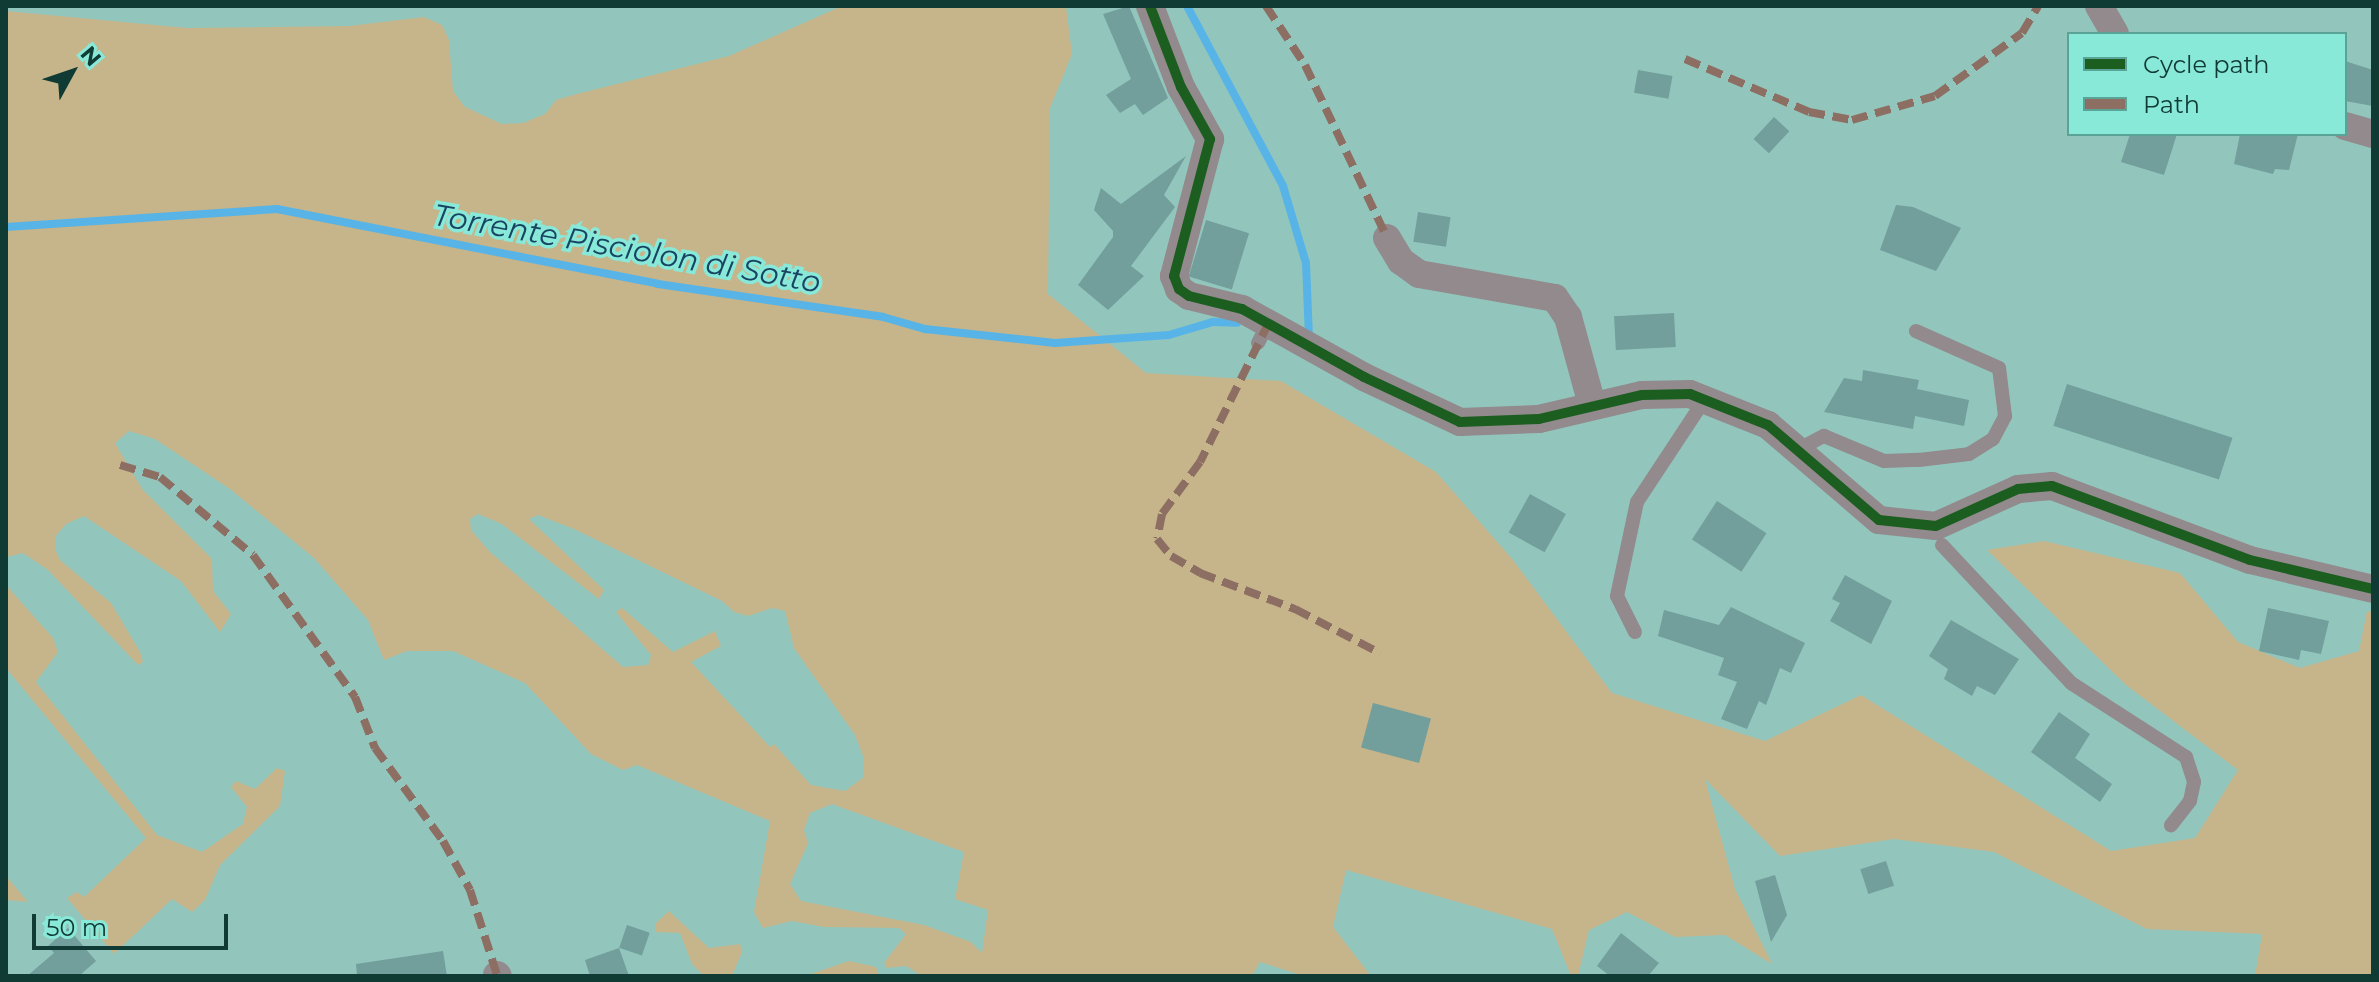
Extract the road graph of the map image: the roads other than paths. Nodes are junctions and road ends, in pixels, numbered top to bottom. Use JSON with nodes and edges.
{"nodes":[{"id":1,"x":1150,"y":6,"type":"edge"},
{"id":2,"x":2099,"y":6,"type":"edge"},
{"id":3,"x":2114,"y":32,"type":"edge"},
{"id":4,"x":2347,"y":127,"type":"edge"},
{"id":5,"x":2373,"y":134,"type":"edge"},
{"id":6,"x":1387,"y":238,"type":"dead end"},
{"id":7,"x":1916,"y":331,"type":"dead end"},
{"id":8,"x":1592,"y":405,"type":"junction"},
{"id":9,"x":1698,"y":410,"type":"junction"},
{"id":10,"x":1801,"y":448,"type":"junction"},
{"id":11,"x":1938,"y":533,"type":"junction"},
{"id":12,"x":2373,"y":589,"type":"edge"},
{"id":13,"x":1635,"y":632,"type":"dead end"},
{"id":14,"x":2171,"y":825,"type":"dead end"}],
"edges":[{"from":1,"to":8,"type":"street"},
{"from":2,"to":3,"type":"street"},
{"from":4,"to":5,"type":"street"},
{"from":6,"to":8,"type":"street"},
{"from":7,"to":10,"type":"lane"},
{"from":8,"to":9,"type":"street"},
{"from":9,"to":10,"type":"street"},
{"from":9,"to":13,"type":"lane"},
{"from":10,"to":11,"type":"street"},
{"from":11,"to":12,"type":"street"},
{"from":11,"to":14,"type":"lane"}]}
